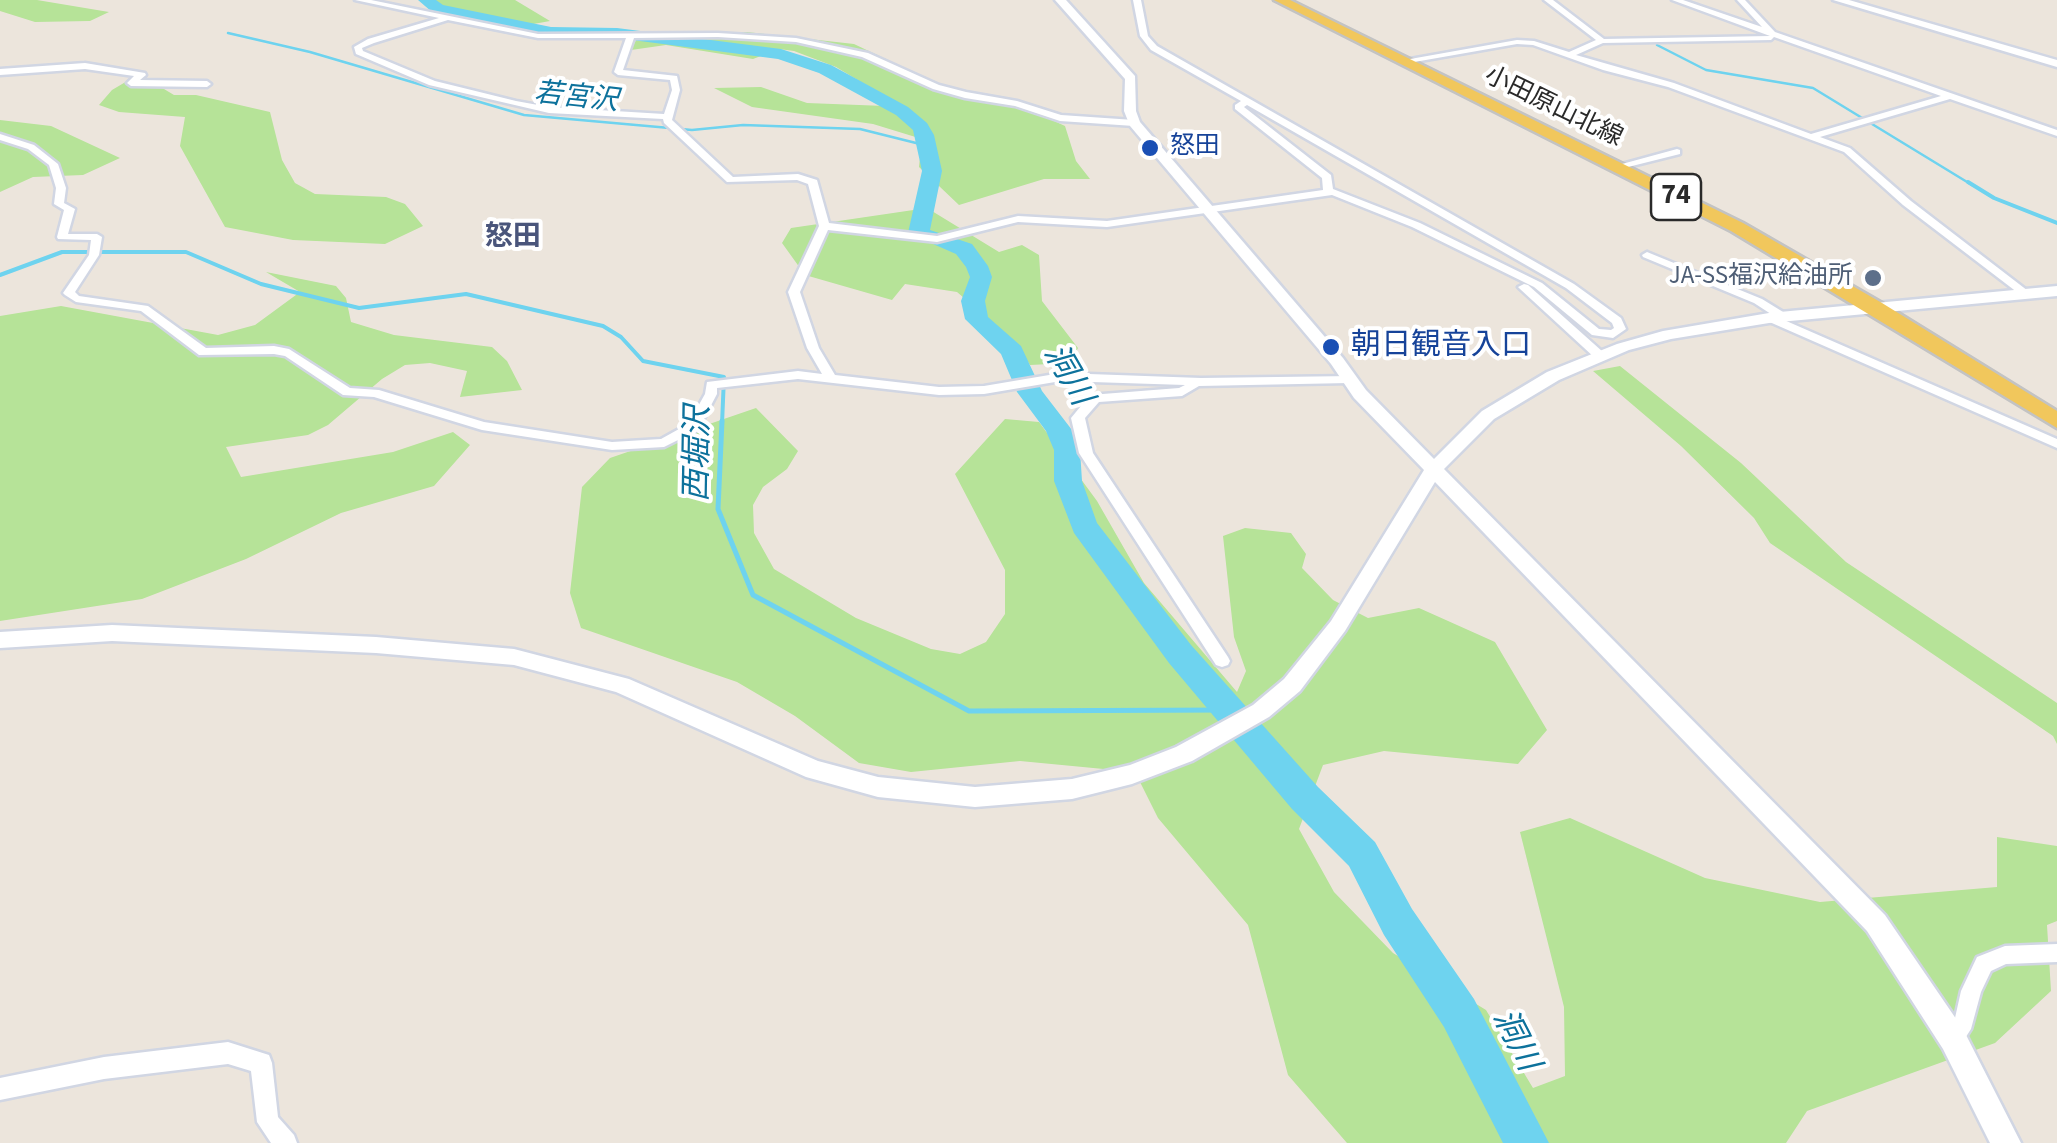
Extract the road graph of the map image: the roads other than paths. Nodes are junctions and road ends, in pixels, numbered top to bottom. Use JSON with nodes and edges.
{"nodes":[{"id":1,"x":359,"y":0,"type":"edge"},
{"id":2,"x":1060,"y":0,"type":"edge"},
{"id":3,"x":1138,"y":0,"type":"edge"},
{"id":4,"x":1280,"y":0,"type":"edge"},
{"id":5,"x":1548,"y":0,"type":"edge"},
{"id":6,"x":1676,"y":0,"type":"edge"},
{"id":7,"x":1740,"y":0,"type":"edge"},
{"id":8,"x":1838,"y":0,"type":"edge"},
{"id":9,"x":448,"y":18,"type":"junction"},
{"id":10,"x":631,"y":36,"type":"junction"},
{"id":11,"x":1777,"y":37,"type":"junction"},
{"id":12,"x":1602,"y":41,"type":"junction"},
{"id":13,"x":1568,"y":55,"type":"junction"},
{"id":14,"x":1403,"y":61,"type":"junction"},
{"id":15,"x":2057,"y":64,"type":"edge"},
{"id":16,"x":0,"y":72,"type":"edge"},
{"id":17,"x":207,"y":84,"type":"dead end"},
{"id":18,"x":1953,"y":95,"type":"junction"},
{"id":19,"x":1248,"y":101,"type":"junction"},
{"id":20,"x":668,"y":117,"type":"junction"},
{"id":21,"x":1134,"y":123,"type":"junction"},
{"id":22,"x":2057,"y":133,"type":"edge"},
{"id":23,"x":1810,"y":136,"type":"junction"},
{"id":24,"x":0,"y":137,"type":"edge"},
{"id":25,"x":1677,"y":152,"type":"dead end"},
{"id":26,"x":1616,"y":167,"type":"junction"},
{"id":27,"x":1328,"y":192,"type":"junction"},
{"id":28,"x":1208,"y":210,"type":"junction"},
{"id":29,"x":824,"y":226,"type":"junction"},
{"id":30,"x":1647,"y":255,"type":"dead end"},
{"id":31,"x":1494,"y":263,"type":"junction"},
{"id":32,"x":2057,"y":291,"type":"edge"},
{"id":33,"x":2026,"y":294,"type":"junction"},
{"id":34,"x":1875,"y":307,"type":"junction"},
{"id":35,"x":1776,"y":318,"type":"junction"},
{"id":36,"x":1605,"y":353,"type":"junction"},
{"id":37,"x":1349,"y":379,"type":"junction"},
{"id":38,"x":831,"y":380,"type":"junction"},
{"id":39,"x":1202,"y":382,"type":"junction"},
{"id":40,"x":2057,"y":421,"type":"edge"},
{"id":41,"x":2057,"y":444,"type":"edge"},
{"id":42,"x":1434,"y":469,"type":"junction"},
{"id":43,"x":0,"y":640,"type":"edge"},
{"id":44,"x":1222,"y":662,"type":"dead end"},
{"id":45,"x":2057,"y":953,"type":"edge"},
{"id":46,"x":1952,"y":1039,"type":"junction"},
{"id":47,"x":0,"y":1089,"type":"edge"},
{"id":48,"x":286,"y":1143,"type":"edge"},
{"id":49,"x":2006,"y":1143,"type":"edge"}],
"edges":[{"from":1,"to":9,"type":"street"},
{"from":2,"to":21,"type":"street"},
{"from":3,"to":19,"type":"street"},
{"from":4,"to":14,"type":"main road","name":"小田原山北線","number":"74"},
{"from":5,"to":12,"type":"street"},
{"from":6,"to":11,"type":"street"},
{"from":7,"to":11,"type":"street"},
{"from":8,"to":15,"type":"street"},
{"from":9,"to":10,"type":"street"},
{"from":9,"to":20,"type":"street"},
{"from":10,"to":20,"type":"street"},
{"from":10,"to":21,"type":"street"},
{"from":11,"to":12,"type":"street"},
{"from":11,"to":18,"type":"street"},
{"from":12,"to":13,"type":"street"},
{"from":13,"to":14,"type":"street"},
{"from":13,"to":23,"type":"street"},
{"from":14,"to":26,"type":"main road","name":"小田原山北線","number":"74"},
{"from":16,"to":17,"type":"street"},
{"from":18,"to":22,"type":"street"},
{"from":18,"to":23,"type":"street"},
{"from":19,"to":27,"type":"street"},
{"from":19,"to":31,"type":"street"},
{"from":20,"to":29,"type":"street"},
{"from":21,"to":28,"type":"street"},
{"from":23,"to":33,"type":"street"},
{"from":24,"to":38,"type":"street"},
{"from":25,"to":26,"type":"street"},
{"from":26,"to":34,"type":"main road","name":"小田原山北線","number":"74"},
{"from":27,"to":28,"type":"street"},
{"from":27,"to":31,"type":"street"},
{"from":28,"to":29,"type":"street"},
{"from":28,"to":37,"type":"street"},
{"from":29,"to":38,"type":"street"},
{"from":30,"to":35,"type":"street"},
{"from":31,"to":36,"type":"street"},
{"from":32,"to":33,"type":"street"},
{"from":33,"to":34,"type":"street"},
{"from":34,"to":35,"type":"street"},
{"from":34,"to":40,"type":"main road","name":"小田原山北線","number":"74"},
{"from":35,"to":36,"type":"street"},
{"from":35,"to":41,"type":"street"},
{"from":36,"to":42,"type":"street"},
{"from":37,"to":39,"type":"street"},
{"from":37,"to":42,"type":"street"},
{"from":38,"to":39,"type":"street"},
{"from":39,"to":44,"type":"street"},
{"from":42,"to":43,"type":"street"},
{"from":42,"to":46,"type":"street"},
{"from":45,"to":46,"type":"street"},
{"from":46,"to":49,"type":"street"},
{"from":47,"to":48,"type":"street"}]}
